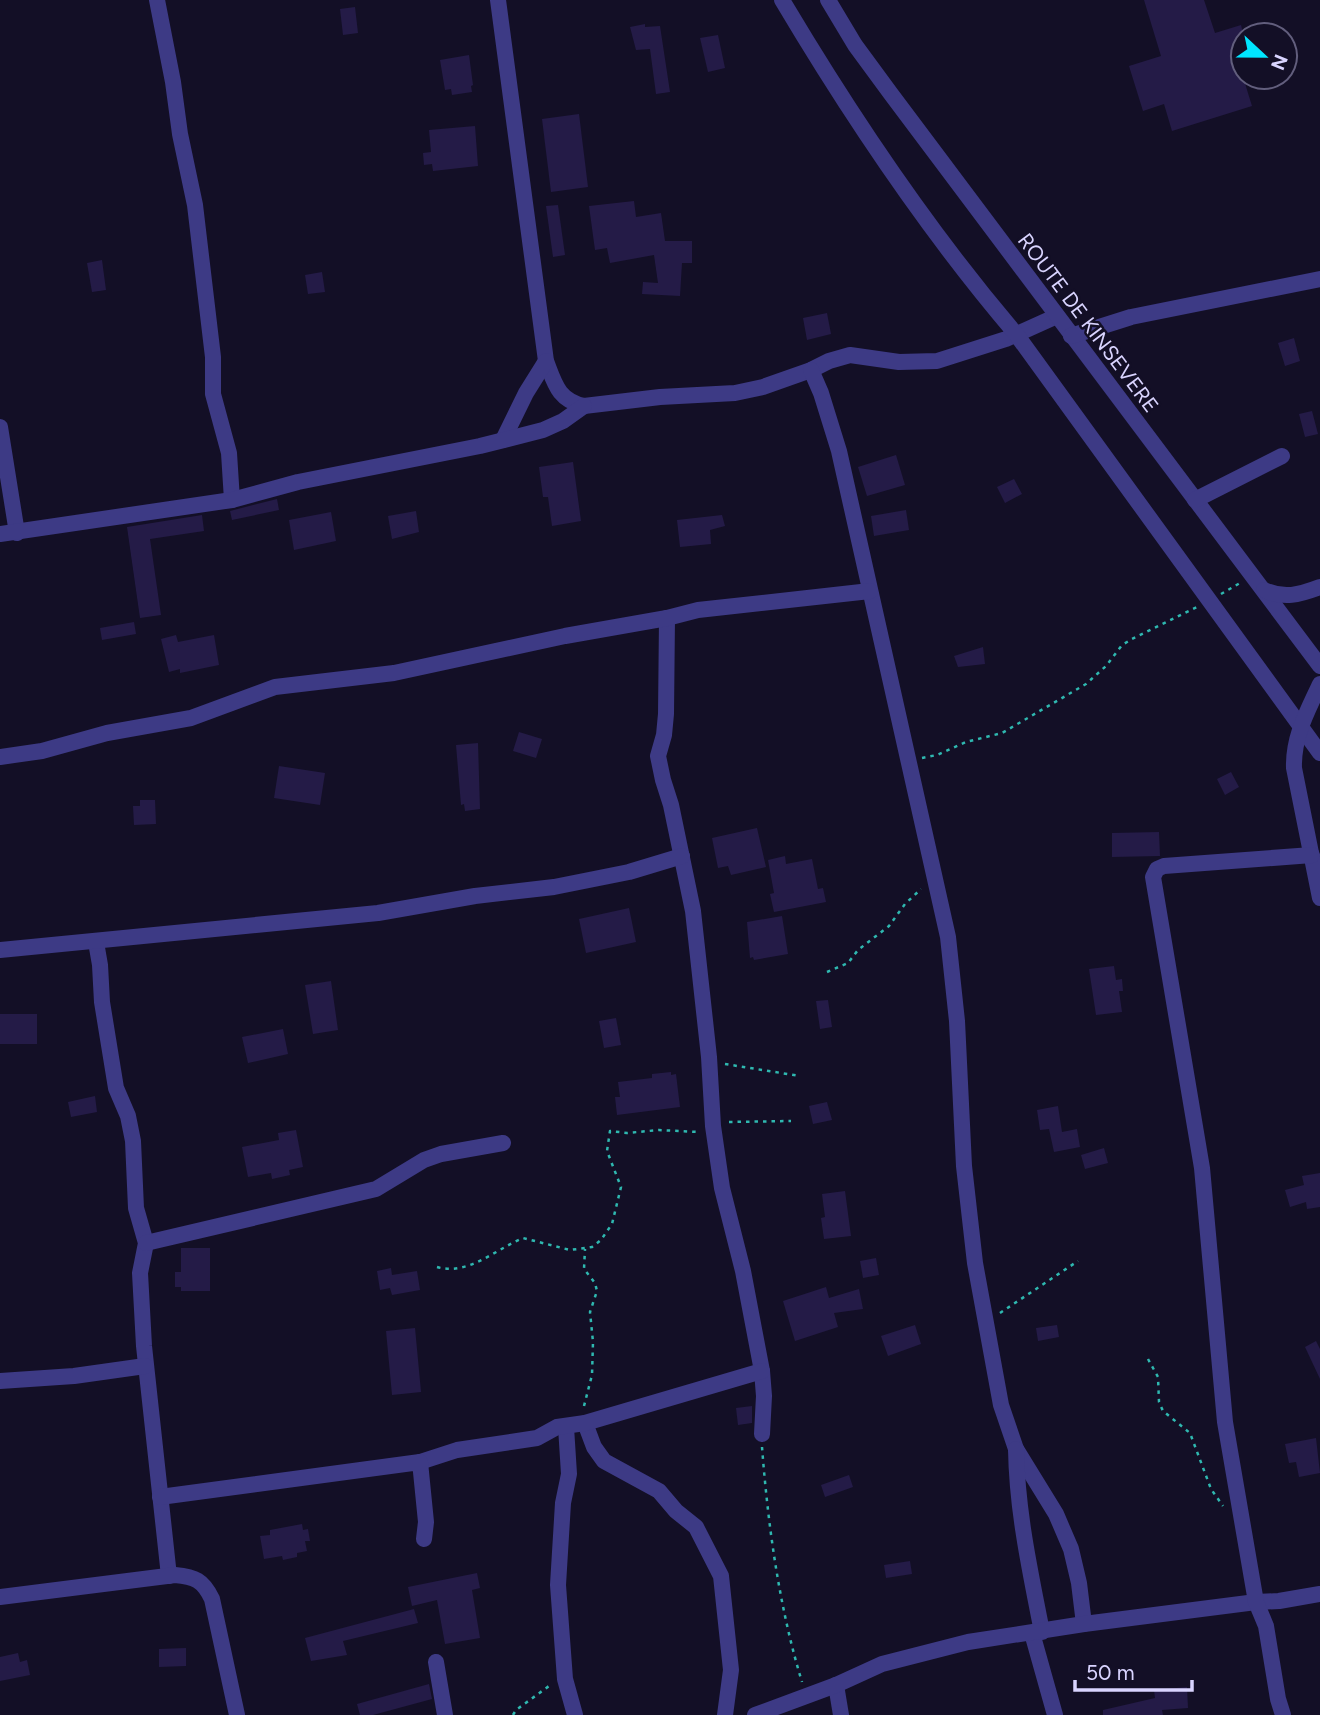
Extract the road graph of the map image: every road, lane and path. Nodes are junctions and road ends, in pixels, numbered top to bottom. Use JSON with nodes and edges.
{"nodes":[{"id":1,"x":157,"y":0,"type":"edge"},
{"id":2,"x":498,"y":0,"type":"edge"},
{"id":3,"x":782,"y":0,"type":"edge"},
{"id":4,"x":828,"y":0,"type":"edge"},
{"id":5,"x":1320,"y":279,"type":"edge"},
{"id":6,"x":1057,"y":316,"type":"junction"},
{"id":7,"x":1016,"y":334,"type":"junction"},
{"id":8,"x":1071,"y":336,"type":"junction"},
{"id":9,"x":547,"y":361,"type":"junction"},
{"id":10,"x":811,"y":370,"type":"junction"},
{"id":11,"x":584,"y":406,"type":"junction"},
{"id":12,"x":0,"y":427,"type":"edge"},
{"id":13,"x":503,"y":440,"type":"junction"},
{"id":14,"x":1282,"y":456,"type":"dead end"},
{"id":15,"x":1195,"y":499,"type":"junction"},
{"id":16,"x":232,"y":500,"type":"junction"},
{"id":17,"x":17,"y":533,"type":"junction"},
{"id":18,"x":0,"y":534,"type":"edge"},
{"id":19,"x":1252,"y":576,"type":"junction"},
{"id":20,"x":1320,"y":587,"type":"edge"},
{"id":21,"x":1264,"y":590,"type":"junction"},
{"id":22,"x":870,"y":592,"type":"junction"},
{"id":23,"x":1209,"y":601,"type":"junction"},
{"id":24,"x":667,"y":618,"type":"junction"},
{"id":25,"x":1320,"y":666,"type":"edge"},
{"id":26,"x":1320,"y":684,"type":"edge"},
{"id":27,"x":1300,"y":728,"type":"junction"},
{"id":28,"x":1320,"y":753,"type":"edge"},
{"id":29,"x":0,"y":757,"type":"edge"},
{"id":30,"x":909,"y":760,"type":"junction"},
{"id":31,"x":1312,"y":855,"type":"junction"},
{"id":32,"x":682,"y":856,"type":"junction"},
{"id":33,"x":936,"y":881,"type":"junction"},
{"id":34,"x":1320,"y":898,"type":"edge"},
{"id":35,"x":96,"y":942,"type":"junction"},
{"id":36,"x":0,"y":950,"type":"edge"},
{"id":37,"x":827,"y":972,"type":"dead end"},
{"id":38,"x":709,"y":1057,"type":"junction"},
{"id":39,"x":800,"y":1076,"type":"dead end"},
{"id":40,"x":791,"y":1121,"type":"dead end"},
{"id":41,"x":713,"y":1126,"type":"junction"},
{"id":42,"x":503,"y":1143,"type":"dead end"},
{"id":43,"x":146,"y":1243,"type":"junction"},
{"id":44,"x":585,"y":1249,"type":"junction"},
{"id":45,"x":1078,"y":1261,"type":"dead end"},
{"id":46,"x":437,"y":1267,"type":"dead end"},
{"id":47,"x":986,"y":1323,"type":"junction"},
{"id":48,"x":1148,"y":1359,"type":"dead end"},
{"id":49,"x":145,"y":1366,"type":"junction"},
{"id":50,"x":762,"y":1371,"type":"junction"},
{"id":51,"x":0,"y":1381,"type":"edge"},
{"id":52,"x":585,"y":1423,"type":"junction"},
{"id":53,"x":566,"y":1427,"type":"junction"},
{"id":54,"x":762,"y":1434,"type":"joint"},
{"id":55,"x":1016,"y":1449,"type":"junction"},
{"id":56,"x":420,"y":1462,"type":"junction"},
{"id":57,"x":160,"y":1497,"type":"junction"},
{"id":58,"x":1228,"y":1513,"type":"dead end"},
{"id":59,"x":424,"y":1539,"type":"dead end"},
{"id":60,"x":169,"y":1576,"type":"junction"},
{"id":61,"x":1320,"y":1594,"type":"edge"},
{"id":62,"x":0,"y":1597,"type":"edge"},
{"id":63,"x":1256,"y":1602,"type":"junction"},
{"id":64,"x":1084,"y":1624,"type":"junction"},
{"id":65,"x":1037,"y":1632,"type":"junction"},
{"id":66,"x":436,"y":1662,"type":"dead end"},
{"id":67,"x":565,"y":1679,"type":"junction"},
{"id":68,"x":836,"y":1685,"type":"junction"},
{"id":69,"x":807,"y":1696,"type":"junction"},
{"id":70,"x":237,"y":1715,"type":"edge"},
{"id":71,"x":445,"y":1715,"type":"edge"},
{"id":72,"x":513,"y":1715,"type":"edge"},
{"id":73,"x":575,"y":1715,"type":"edge"},
{"id":74,"x":724,"y":1715,"type":"edge"},
{"id":75,"x":755,"y":1715,"type":"edge"},
{"id":76,"x":841,"y":1715,"type":"edge"},
{"id":77,"x":1055,"y":1715,"type":"edge"},
{"id":78,"x":1283,"y":1715,"type":"edge"}],
"edges":[{"from":1,"to":16,"type":"street"},
{"from":2,"to":9,"type":"street"},
{"from":3,"to":7,"type":"street"},
{"from":4,"to":6,"type":"street","name":"ROUTE DE KINSEVERE"},
{"from":5,"to":8,"type":"street"},
{"from":6,"to":7,"type":"street"},
{"from":6,"to":8,"type":"street","name":"ROUTE DE KINSEVERE"},
{"from":7,"to":10,"type":"street"},
{"from":7,"to":23,"type":"street"},
{"from":8,"to":15,"type":"street","name":"ROUTE DE KINSEVERE"},
{"from":9,"to":11,"type":"street"},
{"from":9,"to":13,"type":"street"},
{"from":10,"to":11,"type":"street"},
{"from":10,"to":22,"type":"street"},
{"from":11,"to":13,"type":"street"},
{"from":12,"to":17,"type":"street"},
{"from":13,"to":16,"type":"street"},
{"from":14,"to":15,"type":"street"},
{"from":15,"to":19,"type":"street","name":"ROUTE DE KINSEVERE"},
{"from":16,"to":17,"type":"street"},
{"from":17,"to":18,"type":"street"},
{"from":19,"to":21,"type":"street","name":"ROUTE DE KINSEVERE"},
{"from":19,"to":23,"type":"path"},
{"from":20,"to":21,"type":"street"},
{"from":21,"to":25,"type":"street","name":"ROUTE DE KINSEVERE"},
{"from":22,"to":24,"type":"street"},
{"from":22,"to":30,"type":"street"},
{"from":23,"to":27,"type":"street"},
{"from":23,"to":30,"type":"path"},
{"from":24,"to":29,"type":"street"},
{"from":24,"to":32,"type":"street"},
{"from":26,"to":27,"type":"street"},
{"from":27,"to":28,"type":"street"},
{"from":27,"to":31,"type":"street"},
{"from":30,"to":33,"type":"street"},
{"from":31,"to":34,"type":"street"},
{"from":31,"to":63,"type":"street"},
{"from":32,"to":35,"type":"street"},
{"from":32,"to":38,"type":"street"},
{"from":33,"to":37,"type":"path"},
{"from":33,"to":47,"type":"street"},
{"from":35,"to":36,"type":"street"},
{"from":35,"to":43,"type":"street"},
{"from":38,"to":39,"type":"path"},
{"from":38,"to":41,"type":"street"},
{"from":40,"to":41,"type":"path"},
{"from":41,"to":44,"type":"path"},
{"from":41,"to":50,"type":"street"},
{"from":42,"to":43,"type":"street"},
{"from":43,"to":49,"type":"street"},
{"from":44,"to":46,"type":"path"},
{"from":44,"to":52,"type":"path"},
{"from":45,"to":47,"type":"path"},
{"from":47,"to":55,"type":"street"},
{"from":48,"to":58,"type":"path"},
{"from":49,"to":51,"type":"street"},
{"from":49,"to":57,"type":"street"},
{"from":50,"to":52,"type":"street"},
{"from":50,"to":54,"type":"street"},
{"from":52,"to":53,"type":"street"},
{"from":52,"to":74,"type":"street"},
{"from":53,"to":56,"type":"street"},
{"from":53,"to":67,"type":"street"},
{"from":54,"to":69,"type":"path"},
{"from":55,"to":64,"type":"street"},
{"from":55,"to":65,"type":"street"},
{"from":56,"to":57,"type":"street"},
{"from":56,"to":59,"type":"street"},
{"from":57,"to":60,"type":"street"},
{"from":60,"to":62,"type":"street"},
{"from":60,"to":70,"type":"street"},
{"from":61,"to":63,"type":"street"},
{"from":63,"to":64,"type":"street"},
{"from":63,"to":78,"type":"street"},
{"from":64,"to":65,"type":"street"},
{"from":65,"to":68,"type":"street"},
{"from":65,"to":77,"type":"street"},
{"from":66,"to":71,"type":"street"},
{"from":67,"to":72,"type":"path"},
{"from":67,"to":73,"type":"street"},
{"from":68,"to":69,"type":"street"},
{"from":68,"to":76,"type":"street"},
{"from":69,"to":75,"type":"street"}]}
